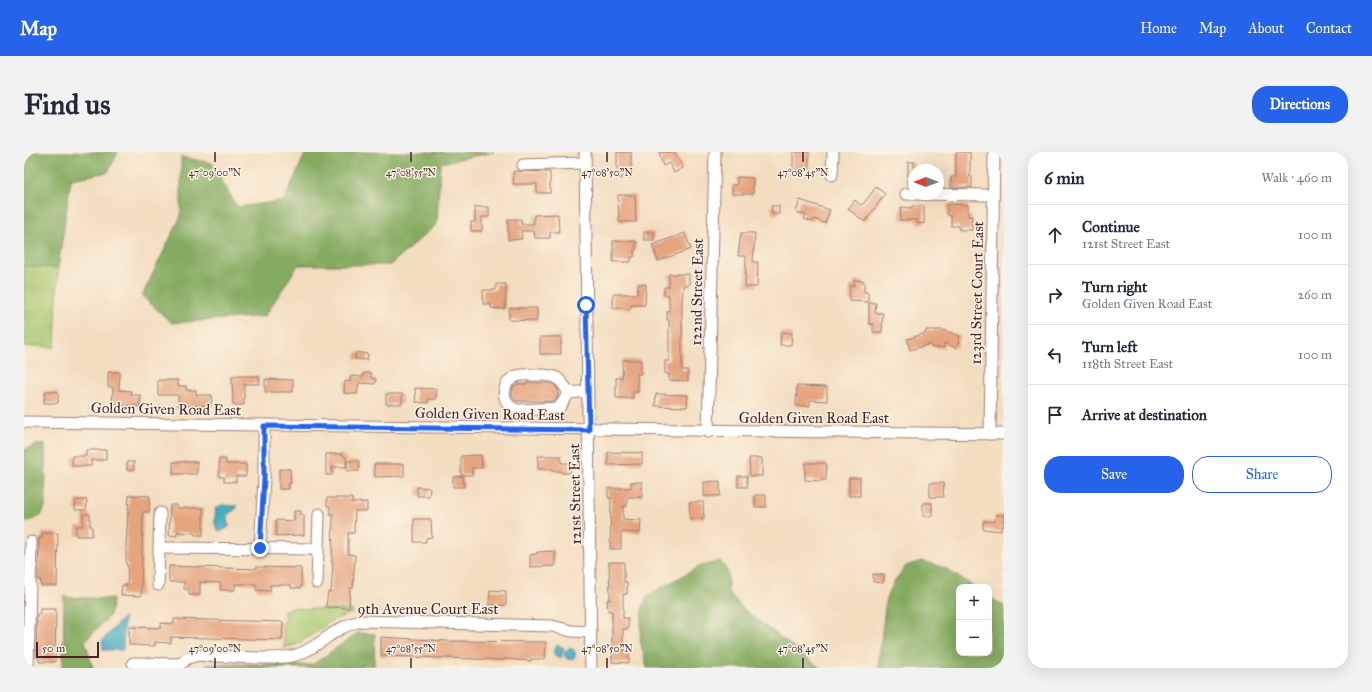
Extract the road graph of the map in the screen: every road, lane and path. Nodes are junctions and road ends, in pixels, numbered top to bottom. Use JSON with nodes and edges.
{"nodes":[{"id":1,"x":715,"y":152,"type":"edge"},
{"id":2,"x":833,"y":152,"type":"edge"},
{"id":3,"x":994,"y":152,"type":"edge"},
{"id":4,"x":585,"y":157,"type":"edge"},
{"id":5,"x":523,"y":165,"type":"dead end"},
{"id":6,"x":832,"y":175,"type":"dead end"},
{"id":7,"x":906,"y":194,"type":"dead end"},
{"id":8,"x":994,"y":195,"type":"junction"},
{"id":9,"x":588,"y":391,"type":"junction"},
{"id":10,"x":569,"y":393,"type":"junction"},
{"id":11,"x":24,"y":422,"type":"edge"},
{"id":12,"x":264,"y":426,"type":"junction"},
{"id":13,"x":589,"y":430,"type":"junction"},
{"id":14,"x":708,"y":432,"type":"junction"},
{"id":15,"x":990,"y":434,"type":"junction"},
{"id":16,"x":1004,"y":434,"type":"edge"},
{"id":17,"x":160,"y":512,"type":"dead end"},
{"id":18,"x":319,"y":514,"type":"dead end"},
{"id":19,"x":31,"y":542,"type":"dead end"},
{"id":20,"x":160,"y":548,"type":"junction"},
{"id":21,"x":260,"y":548,"type":"junction"},
{"id":22,"x":317,"y":549,"type":"junction"},
{"id":23,"x":317,"y":583,"type":"dead end"},
{"id":24,"x":158,"y":585,"type":"dead end"},
{"id":25,"x":27,"y":604,"type":"edge"},
{"id":26,"x":590,"y":632,"type":"junction"},
{"id":27,"x":133,"y":662,"type":"dead end"},
{"id":28,"x":28,"y":667,"type":"dead end"},
{"id":29,"x":591,"y":668,"type":"edge"}],
"edges":[{"from":1,"to":14,"type":"street","name":"122nd Street East"},
{"from":2,"to":6,"type":"street"},
{"from":3,"to":8,"type":"street","name":"123rd Street Court East"},
{"from":4,"to":5,"type":"street"},
{"from":4,"to":9,"type":"street","name":"121st Street East"},
{"from":7,"to":8,"type":"street"},
{"from":8,"to":15,"type":"street","name":"123rd Street Court East"},
{"from":9,"to":10,"type":"street"},
{"from":9,"to":13,"type":"street","name":"121st Street East"},
{"from":10,"to":10,"type":"street"},
{"from":11,"to":12,"type":"street","name":"Golden Given Road East"},
{"from":12,"to":13,"type":"street","name":"Golden Given Road East"},
{"from":12,"to":21,"type":"street"},
{"from":13,"to":14,"type":"street","name":"Golden Given Road East"},
{"from":13,"to":26,"type":"street","name":"121st Street East"},
{"from":14,"to":15,"type":"street","name":"Golden Given Road East"},
{"from":15,"to":16,"type":"street","name":"Golden Given Road East"},
{"from":17,"to":20,"type":"street"},
{"from":18,"to":22,"type":"street"},
{"from":19,"to":25,"type":"street"},
{"from":20,"to":21,"type":"street"},
{"from":20,"to":24,"type":"street"},
{"from":21,"to":22,"type":"street"},
{"from":22,"to":23,"type":"street"},
{"from":25,"to":28,"type":"street"},
{"from":26,"to":27,"type":"street","name":"9th Avenue Court East"},
{"from":26,"to":29,"type":"street","name":"121st Street East"}]}
